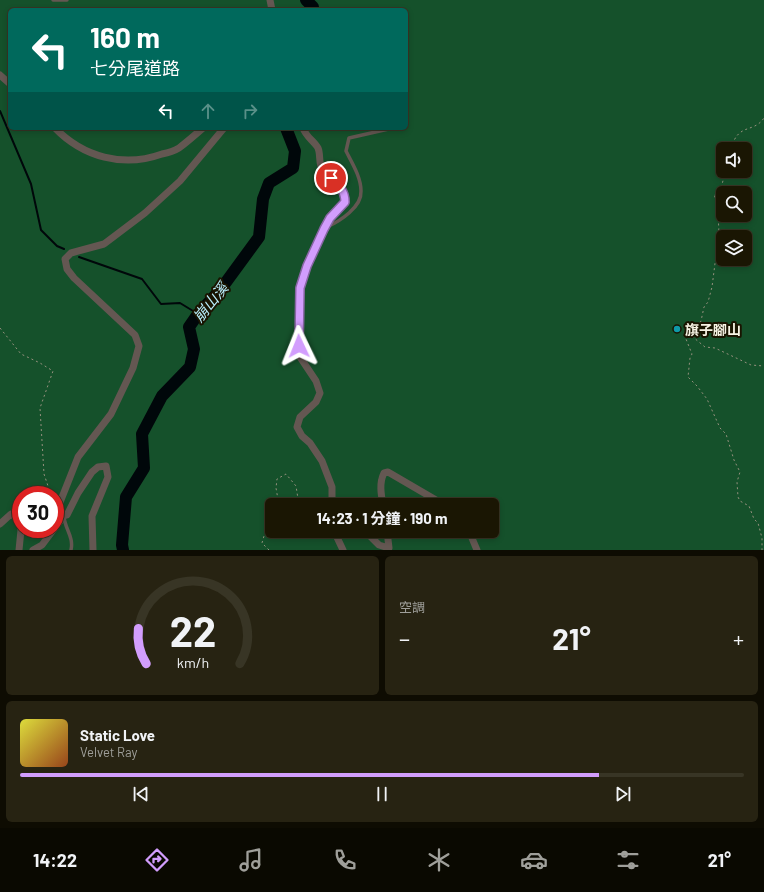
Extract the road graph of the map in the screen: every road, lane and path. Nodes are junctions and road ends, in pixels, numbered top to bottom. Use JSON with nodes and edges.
{"nodes":[{"id":1,"x":53,"y":0,"type":"edge"},
{"id":2,"x":67,"y":0,"type":"edge"},
{"id":3,"x":0,"y":75,"type":"edge"},
{"id":4,"x":8,"y":82,"type":"edge"},
{"id":5,"x":764,"y":118,"type":"edge"},
{"id":6,"x":57,"y":130,"type":"edge"},
{"id":7,"x":200,"y":130,"type":"edge"},
{"id":8,"x":222,"y":130,"type":"edge"},
{"id":9,"x":304,"y":130,"type":"edge"},
{"id":10,"x":384,"y":130,"type":"edge"},
{"id":11,"x":733,"y":142,"type":"edge"},
{"id":12,"x":723,"y":178,"type":"edge"},
{"id":13,"x":324,"y":229,"type":"junction"},
{"id":14,"x":0,"y":328,"type":"edge"},
{"id":15,"x":688,"y":333,"type":"junction"},
{"id":16,"x":764,"y":366,"type":"edge"},
{"id":17,"x":48,"y":486,"type":"edge"},
{"id":18,"x":64,"y":492,"type":"edge"},
{"id":19,"x":278,"y":498,"type":"edge"},
{"id":20,"x":298,"y":498,"type":"edge"},
{"id":21,"x":332,"y":498,"type":"edge"},
{"id":22,"x":382,"y":498,"type":"edge"},
{"id":23,"x":433,"y":498,"type":"edge"},
{"id":24,"x":64,"y":516,"type":"joint"},
{"id":25,"x":0,"y":524,"type":"edge"},
{"id":26,"x":265,"y":535,"type":"edge"},
{"id":27,"x":47,"y":538,"type":"edge"},
{"id":28,"x":332,"y":538,"type":"edge"},
{"id":29,"x":372,"y":538,"type":"edge"},
{"id":30,"x":388,"y":538,"type":"edge"},
{"id":31,"x":472,"y":538,"type":"edge"},
{"id":32,"x":338,"y":540,"type":"joint"},
{"id":33,"x":19,"y":550,"type":"edge"},
{"id":34,"x":33,"y":550,"type":"edge"},
{"id":35,"x":72,"y":550,"type":"edge"},
{"id":36,"x":93,"y":550,"type":"edge"},
{"id":37,"x":269,"y":550,"type":"edge"},
{"id":38,"x":344,"y":550,"type":"edge"},
{"id":39,"x":477,"y":550,"type":"edge"},
{"id":40,"x":762,"y":550,"type":"edge"}],
"edges":[{"from":1,"to":2,"type":"lane"},
{"from":3,"to":4,"type":"street"},
{"from":5,"to":11,"type":"path"},
{"from":6,"to":7,"type":"street"},
{"from":8,"to":18,"type":"street"},
{"from":9,"to":13,"type":"street"},
{"from":10,"to":13,"type":"lane"},
{"from":12,"to":15,"type":"path"},
{"from":13,"to":21,"type":"street"},
{"from":14,"to":17,"type":"path"},
{"from":15,"to":16,"type":"path"},
{"from":15,"to":40,"type":"path"},
{"from":19,"to":20,"type":"path"},
{"from":22,"to":23,"type":"street"},
{"from":24,"to":35,"type":"lane"},
{"from":24,"to":36,"type":"street"},
{"from":25,"to":33,"type":"street"},
{"from":26,"to":37,"type":"path"},
{"from":27,"to":34,"type":"street"},
{"from":28,"to":32,"type":"path"},
{"from":29,"to":30,"type":"street"},
{"from":31,"to":39,"type":"street"},
{"from":32,"to":38,"type":"street"}]}
